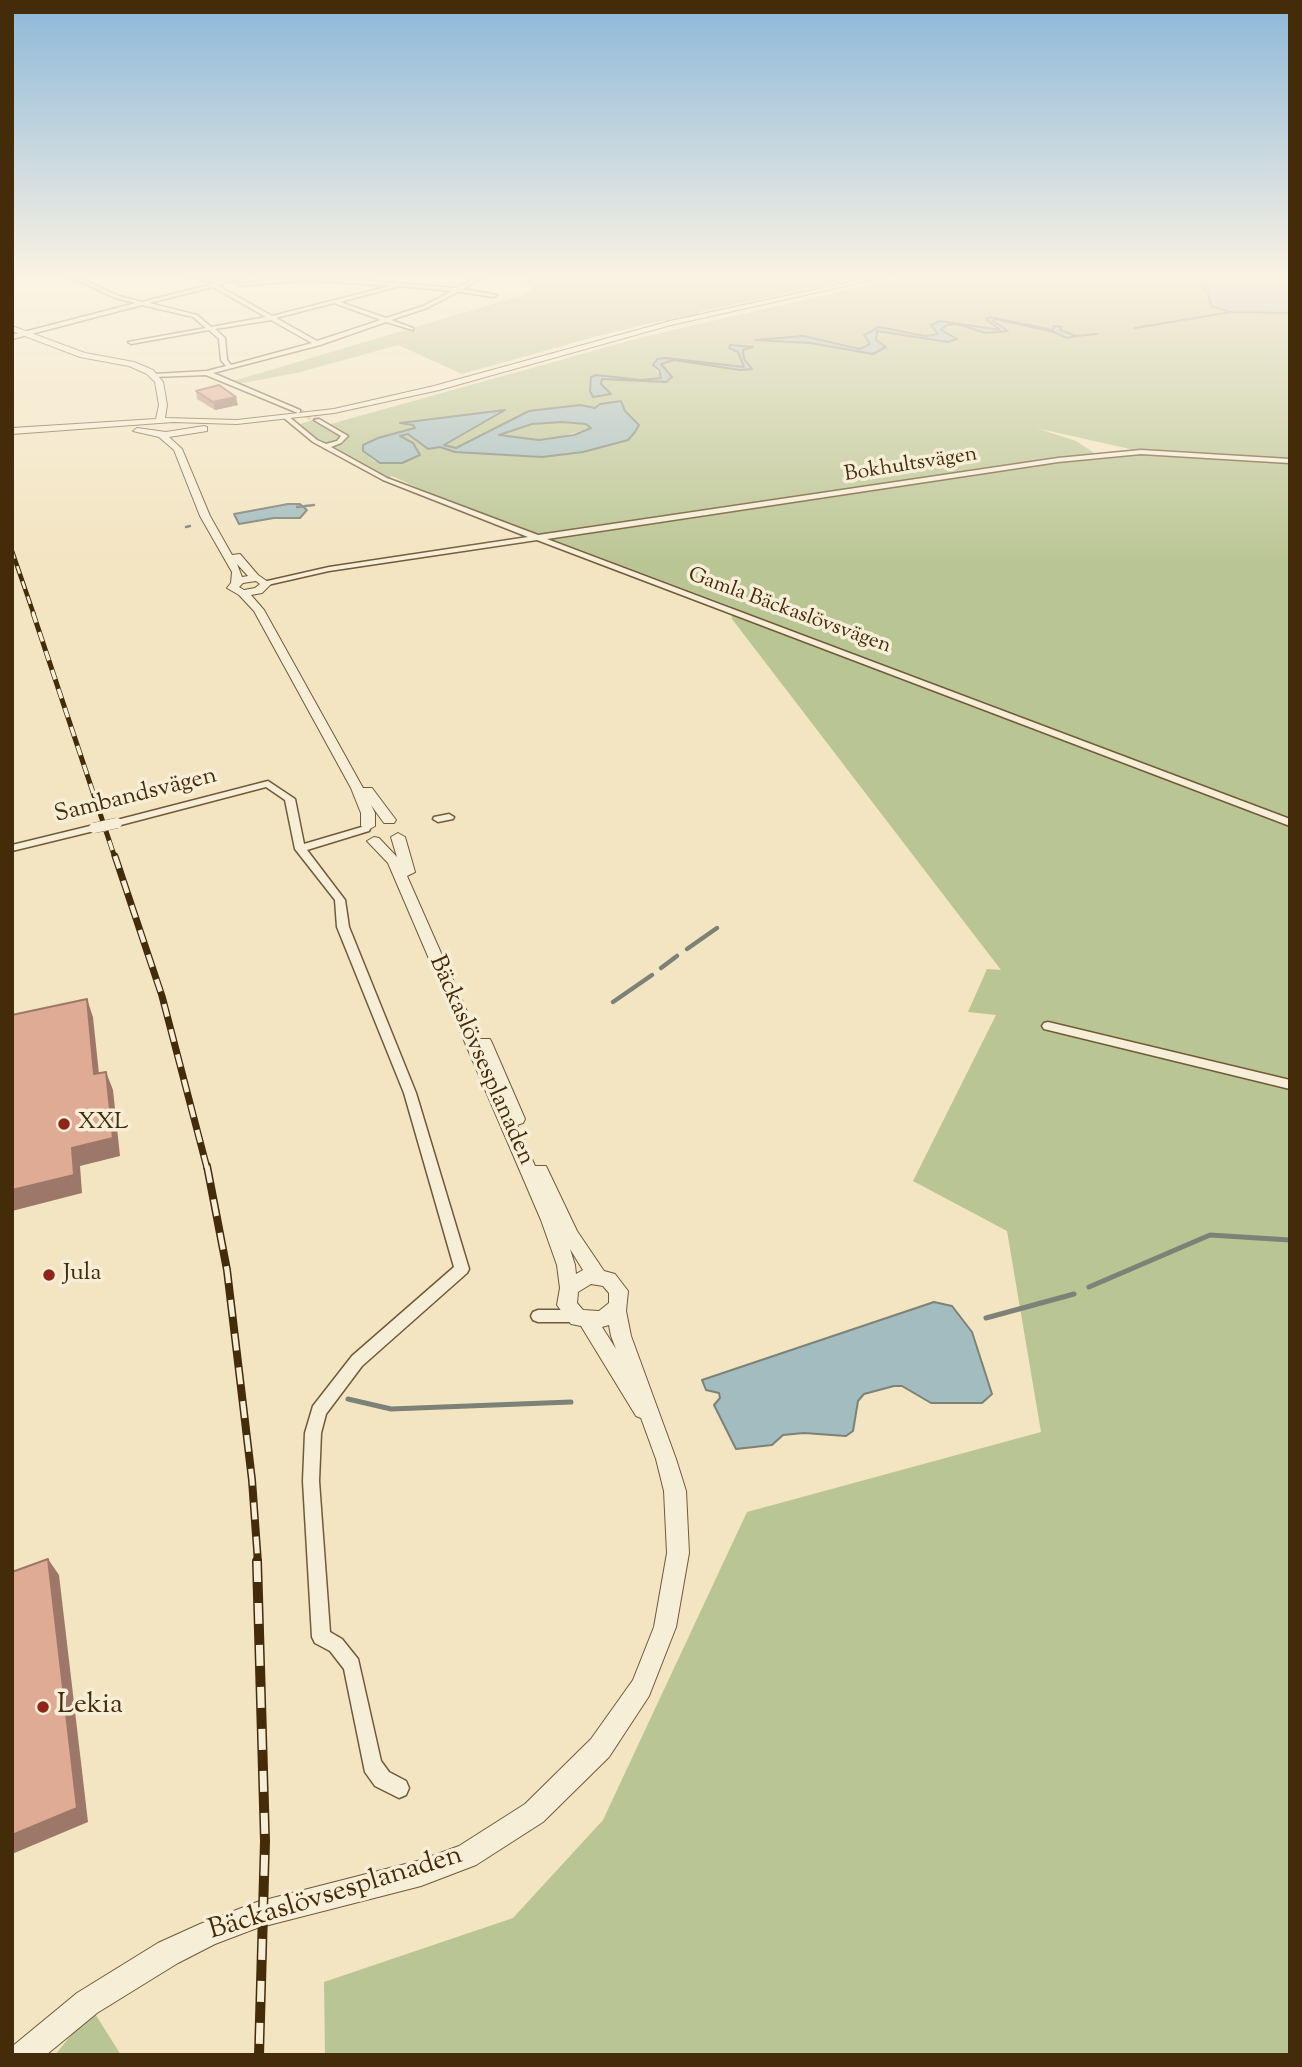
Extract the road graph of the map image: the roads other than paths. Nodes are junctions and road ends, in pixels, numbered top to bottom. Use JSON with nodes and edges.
{"nodes":[{"id":1,"x":147,"y":371,"type":"edge"},
{"id":2,"x":212,"y":371,"type":"edge"},
{"id":3,"x":497,"y":371,"type":"edge"},
{"id":4,"x":207,"y":373,"type":"junction"},
{"id":5,"x":155,"y":376,"type":"junction"},
{"id":6,"x":163,"y":405,"type":"junction"},
{"id":7,"x":298,"y":411,"type":"tunnel mouth"},
{"id":8,"x":288,"y":419,"type":"junction"},
{"id":9,"x":317,"y":420,"type":"tunnel mouth"},
{"id":10,"x":159,"y":423,"type":"junction"},
{"id":11,"x":187,"y":426,"type":"junction"},
{"id":12,"x":12,"y":433,"type":"edge"},
{"id":13,"x":155,"y":433,"type":"junction"},
{"id":14,"x":326,"y":447,"type":"junction"},
{"id":15,"x":1290,"y":461,"type":"edge"},
{"id":16,"x":539,"y":538,"type":"junction"},
{"id":17,"x":261,"y":583,"type":"junction"},
{"id":18,"x":239,"y":587,"type":"junction"},
{"id":19,"x":389,"y":820,"type":"junction"},
{"id":20,"x":1290,"y":823,"type":"edge"},
{"id":21,"x":369,"y":834,"type":"junction"},
{"id":22,"x":398,"y":837,"type":"junction"},
{"id":23,"x":12,"y":848,"type":"edge"},
{"id":24,"x":300,"y":849,"type":"junction"},
{"id":25,"x":1048,"y":1026,"type":"dead end"},
{"id":26,"x":1290,"y":1085,"type":"edge"},
{"id":27,"x":597,"y":1276,"type":"junction"},
{"id":28,"x":569,"y":1288,"type":"junction"},
{"id":29,"x":615,"y":1311,"type":"junction"},
{"id":30,"x":538,"y":1316,"type":"dead end"},
{"id":31,"x":581,"y":1318,"type":"junction"},
{"id":32,"x":655,"y":1430,"type":"junction"},
{"id":33,"x":399,"y":1788,"type":"dead end"},
{"id":34,"x":24,"y":2055,"type":"edge"}],
"edges":[{"from":1,"to":5,"type":"street"},
{"from":2,"to":4,"type":"street"},
{"from":3,"to":8,"type":"street"},
{"from":4,"to":5,"type":"street"},
{"from":4,"to":7,"type":"street"},
{"from":5,"to":6,"type":"street"},
{"from":6,"to":10,"type":"street"},
{"from":6,"to":11,"type":"street"},
{"from":8,"to":11,"type":"street"},
{"from":8,"to":11,"type":"street"},
{"from":8,"to":14,"type":"street","name":"Gamla Bäckaslövsvägen"},
{"from":9,"to":14,"type":"street"},
{"from":10,"to":11,"type":"street"},
{"from":10,"to":12,"type":"street"},
{"from":10,"to":13,"type":"street"},
{"from":11,"to":13,"type":"street"},
{"from":11,"to":17,"type":"street","name":"Bäckaslövsesplanaden"},
{"from":12,"to":13,"type":"street"},
{"from":13,"to":18,"type":"street","name":"Bäckaslövsesplanaden"},
{"from":14,"to":16,"type":"street","name":"Gamla Bäckaslövsvägen"},
{"from":15,"to":16,"type":"street","name":"Bokhultsvägen"},
{"from":16,"to":17,"type":"street","name":"Bokhultsvägen"},
{"from":16,"to":20,"type":"street","name":"Gamla Bäckaslövsvägen"},
{"from":17,"to":18,"type":"street"},
{"from":17,"to":19,"type":"street","name":"Bäckaslövsesplanaden"},
{"from":18,"to":21,"type":"street","name":"Bäckaslövsesplanaden"},
{"from":19,"to":21,"type":"street"},
{"from":19,"to":22,"type":"street","name":"Bäckaslövsesplanaden"},
{"from":21,"to":22,"type":"street"},
{"from":21,"to":24,"type":"street"},
{"from":21,"to":28,"type":"street","name":"Bäckaslövsesplanaden"},
{"from":22,"to":27,"type":"street","name":"Bäckaslövsesplanaden"},
{"from":23,"to":24,"type":"street","name":"Sambandsvägen","bridge":true},
{"from":24,"to":33,"type":"street"},
{"from":25,"to":26,"type":"street"},
{"from":27,"to":28,"type":"street"},
{"from":27,"to":29,"type":"street"},
{"from":28,"to":31,"type":"street"},
{"from":29,"to":31,"type":"street"},
{"from":29,"to":32,"type":"street","name":"Bäckaslövsesplanaden"},
{"from":30,"to":31,"type":"street"},
{"from":31,"to":32,"type":"street","name":"Bäckaslövsesplanaden"},
{"from":32,"to":34,"type":"street","name":"Bäckaslövsesplanaden"}]}
